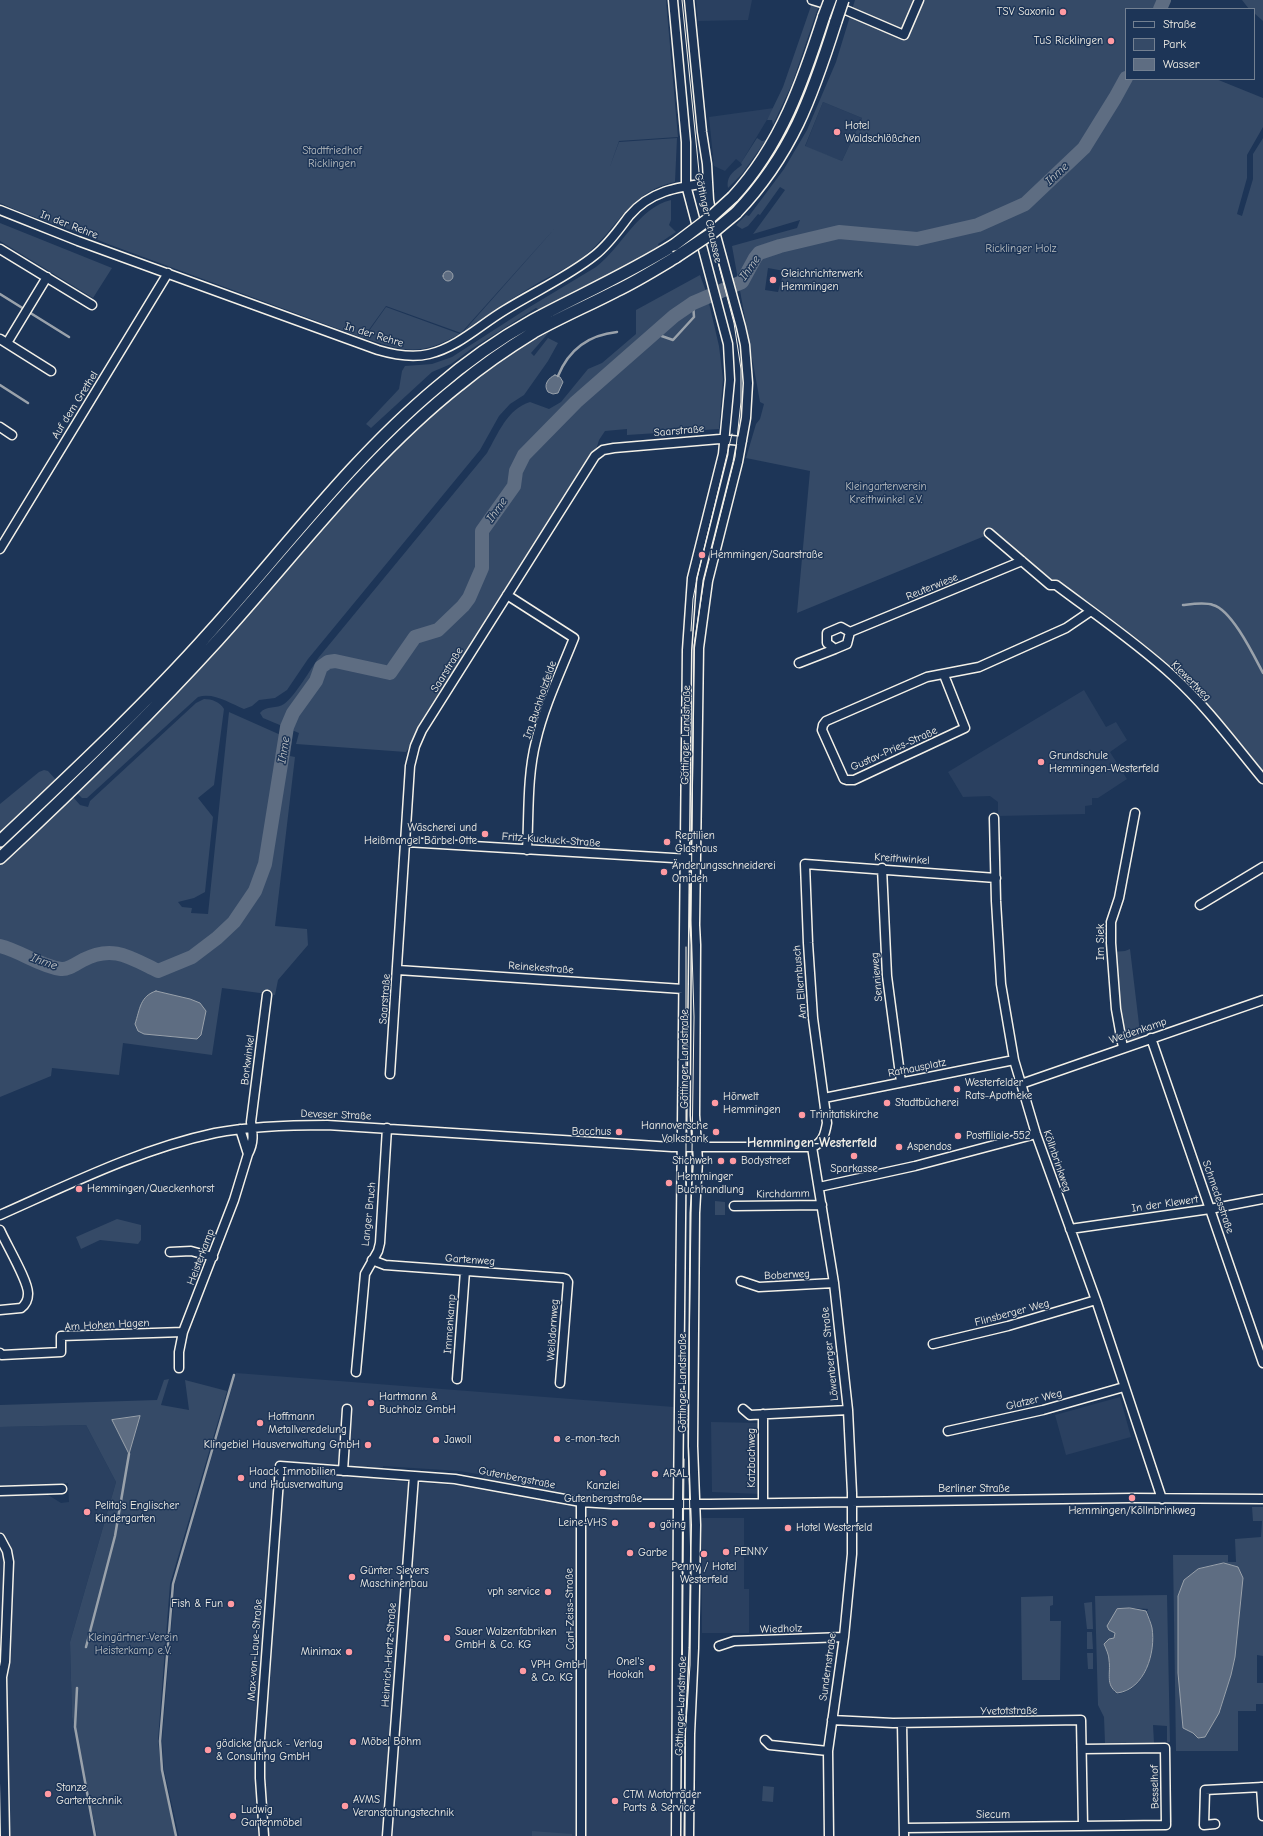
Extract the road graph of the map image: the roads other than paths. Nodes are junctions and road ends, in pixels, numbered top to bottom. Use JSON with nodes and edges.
{"nodes":[{"id":1,"x":673,"y":0,"type":"edge"},
{"id":2,"x":689,"y":0,"type":"edge"},
{"id":3,"x":812,"y":0,"type":"edge"},
{"id":4,"x":830,"y":0,"type":"edge"},
{"id":5,"x":843,"y":0,"type":"edge"},
{"id":6,"x":919,"y":0,"type":"edge"},
{"id":7,"x":708,"y":184,"type":"junction"},
{"id":8,"x":686,"y":185,"type":"junction"},
{"id":9,"x":0,"y":210,"type":"edge"},
{"id":10,"x":0,"y":249,"type":"edge"},
{"id":11,"x":168,"y":273,"type":"junction"},
{"id":12,"x":47,"y":278,"type":"junction"},
{"id":13,"x":92,"y":305,"type":"dead end"},
{"id":14,"x":3,"y":341,"type":"edge"},
{"id":15,"x":51,"y":371,"type":"dead end"},
{"id":16,"x":748,"y":382,"type":"joint"},
{"id":17,"x":0,"y":427,"type":"edge"},
{"id":18,"x":12,"y":435,"type":"dead end"},
{"id":19,"x":725,"y":439,"type":"junction"},
{"id":20,"x":742,"y":441,"type":"junction"},
{"id":21,"x":989,"y":533,"type":"dead end"},
{"id":22,"x":0,"y":549,"type":"edge"},
{"id":23,"x":1022,"y":561,"type":"junction"},
{"id":24,"x":507,"y":595,"type":"junction"},
{"id":25,"x":1091,"y":611,"type":"junction"},
{"id":26,"x":850,"y":632,"type":"junction"},
{"id":27,"x":835,"y":649,"type":"junction"},
{"id":28,"x":799,"y":663,"type":"dead end"},
{"id":29,"x":944,"y":675,"type":"junction"},
{"id":30,"x":1263,"y":779,"type":"edge"},
{"id":31,"x":1135,"y":814,"type":"dead end"},
{"id":32,"x":994,"y":818,"type":"dead end"},
{"id":33,"x":0,"y":841,"type":"edge"},
{"id":34,"x":406,"y":842,"type":"junction"},
{"id":35,"x":527,"y":850,"type":"junction"},
{"id":36,"x":0,"y":858,"type":"edge"},
{"id":37,"x":696,"y":859,"type":"junction"},
{"id":38,"x":685,"y":860,"type":"junction"},
{"id":39,"x":806,"y":864,"type":"joint"},
{"id":40,"x":1263,"y":867,"type":"edge"},
{"id":41,"x":882,"y":868,"type":"junction"},
{"id":42,"x":996,"y":878,"type":"junction"},
{"id":43,"x":1200,"y":905,"type":"dead end"},
{"id":44,"x":398,"y":970,"type":"junction"},
{"id":45,"x":683,"y":989,"type":"junction"},
{"id":46,"x":267,"y":995,"type":"dead end"},
{"id":47,"x":1263,"y":1000,"type":"edge"},
{"id":48,"x":1151,"y":1038,"type":"junction"},
{"id":49,"x":1123,"y":1048,"type":"junction"},
{"id":50,"x":1014,"y":1060,"type":"junction"},
{"id":51,"x":390,"y":1074,"type":"dead end"},
{"id":52,"x":902,"y":1082,"type":"junction"},
{"id":53,"x":1021,"y":1084,"type":"junction"},
{"id":54,"x":824,"y":1098,"type":"junction"},
{"id":55,"x":252,"y":1128,"type":"junction"},
{"id":56,"x":387,"y":1128,"type":"junction"},
{"id":57,"x":240,"y":1129,"type":"junction"},
{"id":58,"x":1036,"y":1134,"type":"junction"},
{"id":59,"x":684,"y":1147,"type":"junction"},
{"id":60,"x":812,"y":1147,"type":"junction"},
{"id":61,"x":696,"y":1148,"type":"junction"},
{"id":62,"x":248,"y":1154,"type":"junction"},
{"id":63,"x":819,"y":1187,"type":"junction"},
{"id":64,"x":1263,"y":1199,"type":"edge"},
{"id":65,"x":822,"y":1205,"type":"junction"},
{"id":66,"x":734,"y":1206,"type":"dead end"},
{"id":67,"x":1210,"y":1209,"type":"junction"},
{"id":68,"x":0,"y":1215,"type":"edge"},
{"id":69,"x":1070,"y":1229,"type":"junction"},
{"id":70,"x":0,"y":1230,"type":"edge"},
{"id":71,"x":170,"y":1252,"type":"dead end"},
{"id":72,"x":213,"y":1257,"type":"junction"},
{"id":73,"x":372,"y":1260,"type":"junction"},
{"id":74,"x":465,"y":1270,"type":"junction"},
{"id":75,"x":566,"y":1279,"type":"joint"},
{"id":76,"x":741,"y":1281,"type":"dead end"},
{"id":77,"x":834,"y":1283,"type":"junction"},
{"id":78,"x":1096,"y":1300,"type":"junction"},
{"id":79,"x":0,"y":1310,"type":"edge"},
{"id":80,"x":183,"y":1332,"type":"junction"},
{"id":81,"x":933,"y":1344,"type":"dead end"},
{"id":82,"x":0,"y":1353,"type":"edge"},
{"id":83,"x":1263,"y":1363,"type":"edge"},
{"id":84,"x":179,"y":1368,"type":"dead end"},
{"id":85,"x":356,"y":1372,"type":"dead end"},
{"id":86,"x":457,"y":1379,"type":"dead end"},
{"id":87,"x":560,"y":1383,"type":"dead end"},
{"id":88,"x":1124,"y":1387,"type":"junction"},
{"id":89,"x":743,"y":1408,"type":"dead end"},
{"id":90,"x":347,"y":1409,"type":"dead end"},
{"id":91,"x":848,"y":1410,"type":"junction"},
{"id":92,"x":763,"y":1414,"type":"junction"},
{"id":93,"x":948,"y":1431,"type":"dead end"},
{"id":94,"x":280,"y":1466,"type":"joint"},
{"id":95,"x":343,"y":1471,"type":"junction"},
{"id":96,"x":414,"y":1476,"type":"junction"},
{"id":97,"x":62,"y":1489,"type":"dead end"},
{"id":98,"x":0,"y":1491,"type":"edge"},
{"id":99,"x":1162,"y":1499,"type":"junction"},
{"id":100,"x":1263,"y":1499,"type":"edge"},
{"id":101,"x":852,"y":1501,"type":"junction"},
{"id":102,"x":581,"y":1502,"type":"junction"},
{"id":103,"x":763,"y":1502,"type":"junction"},
{"id":104,"x":682,"y":1504,"type":"junction"},
{"id":105,"x":695,"y":1504,"type":"junction"},
{"id":106,"x":0,"y":1538,"type":"edge"},
{"id":107,"x":844,"y":1637,"type":"junction"},
{"id":108,"x":719,"y":1646,"type":"dead end"},
{"id":109,"x":1,"y":1677,"type":"edge"},
{"id":110,"x":832,"y":1720,"type":"junction"},
{"id":111,"x":902,"y":1722,"type":"junction"},
{"id":112,"x":766,"y":1740,"type":"dead end"},
{"id":113,"x":1082,"y":1749,"type":"junction"},
{"id":114,"x":828,"y":1751,"type":"junction"},
{"id":115,"x":1262,"y":1787,"type":"edge"},
{"id":116,"x":1263,"y":1816,"type":"edge"},
{"id":117,"x":1215,"y":1824,"type":"dead end"},
{"id":118,"x":1083,"y":1826,"type":"junction"},
{"id":119,"x":904,"y":1832,"type":"edge"},
{"id":120,"x":5,"y":1836,"type":"edge"},
{"id":121,"x":264,"y":1836,"type":"edge"},
{"id":122,"x":387,"y":1836,"type":"edge"},
{"id":123,"x":581,"y":1836,"type":"edge"},
{"id":124,"x":676,"y":1836,"type":"edge"},
{"id":125,"x":689,"y":1836,"type":"edge"},
{"id":126,"x":830,"y":1836,"type":"edge"}],
"edges":[{"from":1,"to":8,"type":"street","name":"Göttinger Chaussee"},
{"from":2,"to":7,"type":"street","name":"Göttinger Chaussee"},
{"from":3,"to":6,"type":"street"},
{"from":4,"to":33,"type":"highway","bridge":true},
{"from":5,"to":36,"type":"highway","bridge":true},
{"from":7,"to":8,"type":"street","name":"In der Rehre"},
{"from":7,"to":16,"type":"street","name":"Göttinger Chaussee"},
{"from":8,"to":11,"type":"street","name":"In der Rehre"},
{"from":8,"to":19,"type":"street","name":"Göttinger Chaussee"},
{"from":9,"to":11,"type":"street","name":"In der Rehre"},
{"from":10,"to":12,"type":"street"},
{"from":11,"to":22,"type":"street","name":"Auf dem Grethel"},
{"from":12,"to":13,"type":"street"},
{"from":12,"to":14,"type":"street"},
{"from":14,"to":15,"type":"street"},
{"from":16,"to":20,"type":"street","name":"Göttinger Landstraße"},
{"from":17,"to":18,"type":"street"},
{"from":19,"to":20,"type":"street","name":"Saarstraße"},
{"from":19,"to":24,"type":"street","name":"Saarstraße"},
{"from":19,"to":38,"type":"street","name":"Göttinger Landstraße"},
{"from":20,"to":37,"type":"street","name":"Göttinger Landstraße"},
{"from":21,"to":23,"type":"street"},
{"from":23,"to":25,"type":"street"},
{"from":23,"to":26,"type":"street","name":"Reuterwiese"},
{"from":24,"to":34,"type":"street","name":"Saarstraße"},
{"from":24,"to":35,"type":"street","name":"Im Buchholzfelde"},
{"from":25,"to":29,"type":"street","name":"Gustav-Pries-Straße"},
{"from":25,"to":30,"type":"street","name":"Klewertweg"},
{"from":26,"to":27,"type":"street"},
{"from":26,"to":27,"type":"street","name":"Reuterwiese"},
{"from":27,"to":28,"type":"street"},
{"from":29,"to":29,"type":"street","name":"Gustav-Pries-Straße"},
{"from":31,"to":49,"type":"street","name":"Im Siek"},
{"from":32,"to":42,"type":"street","name":"Köllnbrinkweg"},
{"from":34,"to":35,"type":"street","name":"Fritz-Kuckuck-Straße"},
{"from":34,"to":44,"type":"street","name":"Saarstraße"},
{"from":35,"to":38,"type":"street","name":"Fritz-Kuckuck-Straße"},
{"from":37,"to":38,"type":"street","name":"Fritz-Kuckuck-Straße"},
{"from":37,"to":61,"type":"street","name":"Göttinger Landstraße"},
{"from":38,"to":45,"type":"street","name":"Göttinger Landstraße"},
{"from":39,"to":41,"type":"street","name":"Kreithwinkel"},
{"from":39,"to":54,"type":"street","name":"Am Ellernbusch"},
{"from":40,"to":43,"type":"street"},
{"from":41,"to":42,"type":"street","name":"Kreithwinkel"},
{"from":41,"to":52,"type":"street","name":"Sennieweg"},
{"from":42,"to":50,"type":"street","name":"Köllnbrinkweg"},
{"from":44,"to":45,"type":"street","name":"Reinekestraße"},
{"from":44,"to":51,"type":"street","name":"Saarstraße"},
{"from":45,"to":59,"type":"street","name":"Göttinger Landstraße"},
{"from":46,"to":55,"type":"street","name":"Borkwinkel"},
{"from":47,"to":48,"type":"street","name":"Weidenkamp"},
{"from":48,"to":49,"type":"street","name":"Weidenkamp"},
{"from":48,"to":67,"type":"street","name":"Schmedesstraße"},
{"from":49,"to":53,"type":"street","name":"Weidenkamp"},
{"from":50,"to":52,"type":"street","name":"Rathausplatz"},
{"from":50,"to":53,"type":"street","name":"Köllnbrinkweg"},
{"from":52,"to":54,"type":"street","name":"Rathausplatz"},
{"from":53,"to":58,"type":"street","name":"Köllnbrinkweg"},
{"from":54,"to":60,"type":"street"},
{"from":55,"to":56,"type":"street","name":"Deveser Straße"},
{"from":55,"to":57,"type":"street","name":"Deveser Straße"},
{"from":55,"to":62,"type":"street","name":"Heisterkamp"},
{"from":56,"to":59,"type":"street","name":"Deveser Straße"},
{"from":56,"to":73,"type":"street","name":"Langer Bruch"},
{"from":57,"to":62,"type":"street"},
{"from":57,"to":68,"type":"street","name":"Deveser Straße"},
{"from":58,"to":63,"type":"street"},
{"from":58,"to":69,"type":"street","name":"Köllnbrinkweg"},
{"from":59,"to":61,"type":"street"},
{"from":59,"to":104,"type":"street","name":"Göttinger Landstraße"},
{"from":60,"to":61,"type":"street"},
{"from":60,"to":63,"type":"street","name":"Kirchdamm"},
{"from":61,"to":105,"type":"street","name":"Göttinger Landstraße"},
{"from":62,"to":72,"type":"street","name":"Heisterkamp"},
{"from":63,"to":65,"type":"street","name":"Kirchdamm"},
{"from":64,"to":67,"type":"street","name":"In der Klewert"},
{"from":65,"to":66,"type":"street","name":"Kirchdamm"},
{"from":65,"to":77,"type":"street","name":"Löwenberger Straße"},
{"from":67,"to":69,"type":"street","name":"In der Klewert"},
{"from":67,"to":83,"type":"street","name":"Schmedesstraße"},
{"from":69,"to":78,"type":"street","name":"Köllnbrinkweg"},
{"from":70,"to":79,"type":"street"},
{"from":71,"to":72,"type":"street"},
{"from":72,"to":80,"type":"street","name":"Heisterkamp"},
{"from":73,"to":74,"type":"street","name":"Gartenweg"},
{"from":73,"to":85,"type":"street","name":"Langer Bruch"},
{"from":74,"to":75,"type":"street","name":"Gartenweg"},
{"from":74,"to":86,"type":"street","name":"Immenkamp"},
{"from":75,"to":87,"type":"street","name":"Weißdornweg"},
{"from":76,"to":77,"type":"street","name":"Boberweg"},
{"from":77,"to":91,"type":"street","name":"Löwenberger Straße"},
{"from":78,"to":81,"type":"street","name":"Flinsberger Weg"},
{"from":78,"to":88,"type":"street","name":"Köllnbrinkweg"},
{"from":80,"to":82,"type":"street","name":"Am Hohen Hagen"},
{"from":80,"to":84,"type":"street","name":"Heisterkamp"},
{"from":88,"to":93,"type":"street","name":"Glatzer Weg"},
{"from":88,"to":99,"type":"street","name":"Köllnbrinkweg"},
{"from":89,"to":92,"type":"street","name":"Katzbachweg"},
{"from":90,"to":95,"type":"street"},
{"from":91,"to":92,"type":"street","name":"Katzbachweg"},
{"from":91,"to":101,"type":"street","name":"Löwenberger Straße"},
{"from":92,"to":103,"type":"street","name":"Katzbachweg"},
{"from":94,"to":95,"type":"street","name":"Gutenbergstraße"},
{"from":94,"to":121,"type":"street","name":"Max-von-Laue-Straße"},
{"from":95,"to":96,"type":"street","name":"Gutenbergstraße"},
{"from":96,"to":102,"type":"street","name":"Gutenbergstraße"},
{"from":96,"to":122,"type":"street","name":"Heinrich-Hertz-Straße"},
{"from":97,"to":98,"type":"street"},
{"from":99,"to":100,"type":"street","name":"Berliner Straße"},
{"from":99,"to":101,"type":"street","name":"Berliner Straße"},
{"from":101,"to":103,"type":"street","name":"Berliner Straße"},
{"from":101,"to":107,"type":"street","name":"Sundernstraße"},
{"from":102,"to":104,"type":"street","name":"Gutenbergstraße"},
{"from":102,"to":123,"type":"street","name":"Carl-Zeiss-Straße"},
{"from":103,"to":105,"type":"street","name":"Berliner Straße"},
{"from":104,"to":105,"type":"street","name":"Berliner Straße"},
{"from":104,"to":124,"type":"street","name":"Göttinger Landstraße"},
{"from":105,"to":125,"type":"street","name":"Göttinger Landstraße"},
{"from":106,"to":109,"type":"street"},
{"from":107,"to":108,"type":"street","name":"Wiedholz"},
{"from":107,"to":110,"type":"street","name":"Sundernstraße"},
{"from":109,"to":120,"type":"street"},
{"from":110,"to":111,"type":"street","name":"Yvetotstraße"},
{"from":110,"to":114,"type":"street","name":"Sundernstraße"},
{"from":111,"to":113,"type":"street","name":"Yvetotstraße"},
{"from":111,"to":119,"type":"street","name":"Siecum"},
{"from":112,"to":114,"type":"street"},
{"from":113,"to":118,"type":"street","name":"Yvetotstraße"},
{"from":113,"to":118,"type":"street","name":"Besselhof"},
{"from":114,"to":126,"type":"street","name":"Sundernstraße"},
{"from":115,"to":116,"type":"street"},
{"from":115,"to":117,"type":"street"},
{"from":118,"to":119,"type":"street","name":"Siecum"}]}
